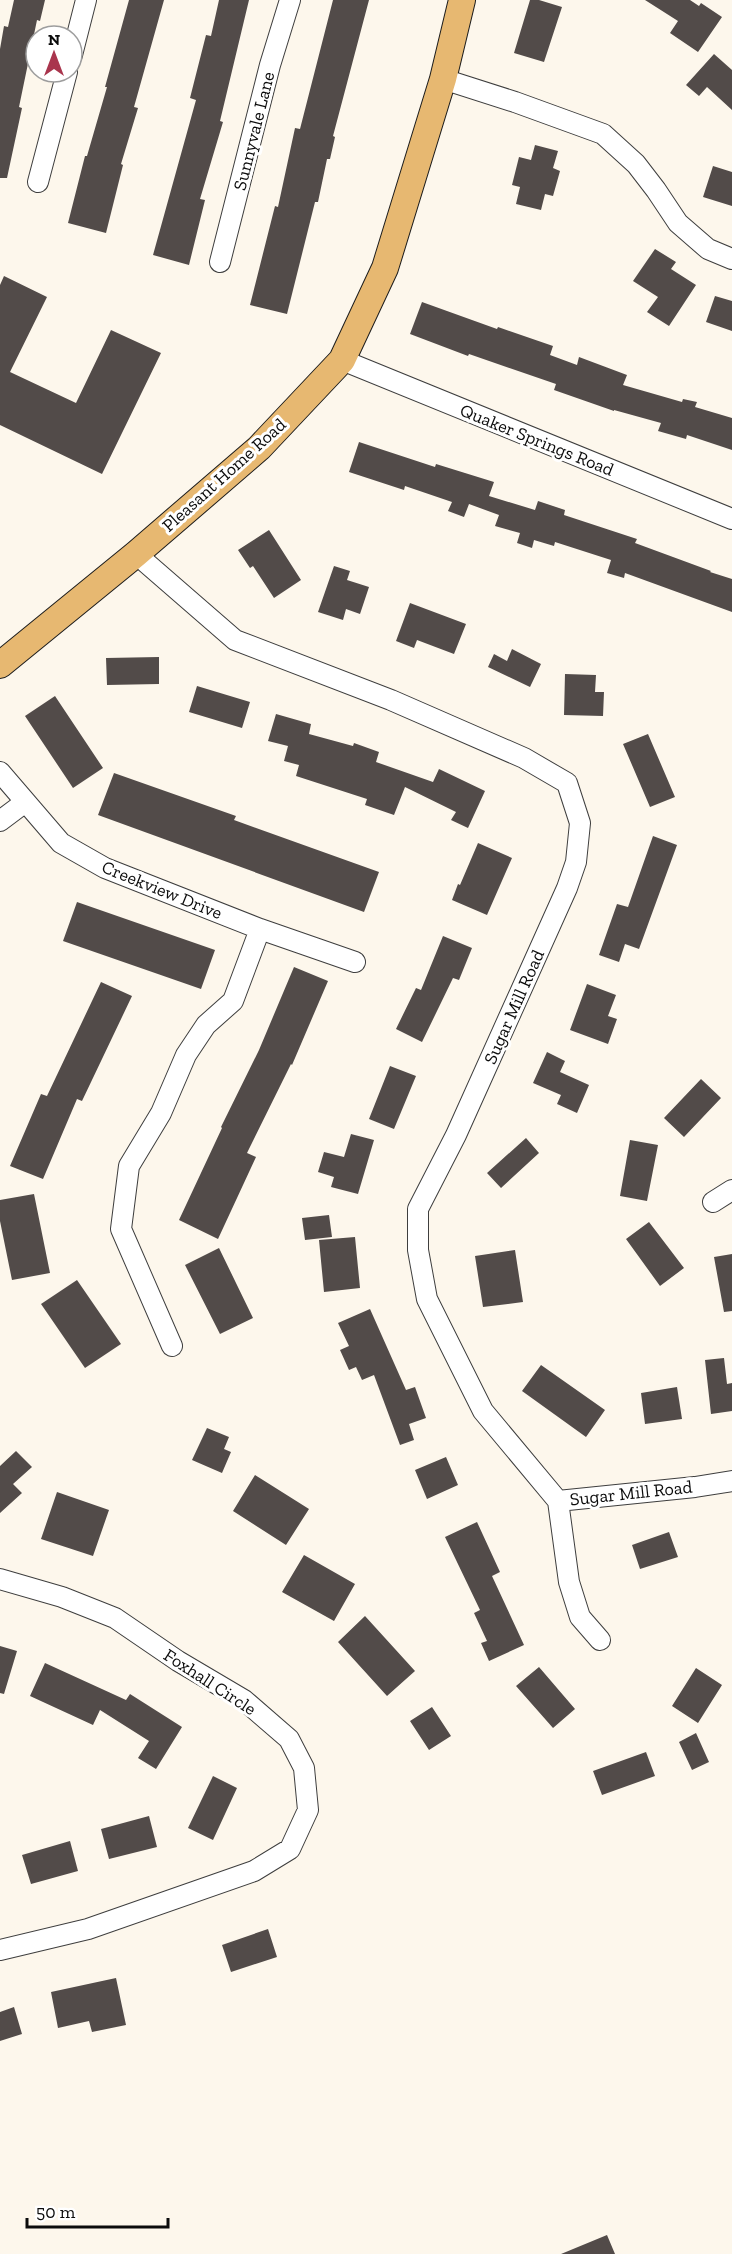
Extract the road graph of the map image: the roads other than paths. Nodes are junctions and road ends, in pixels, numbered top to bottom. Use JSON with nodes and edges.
{"nodes":[{"id":1,"x":86,"y":0,"type":"edge"},
{"id":2,"x":290,"y":0,"type":"edge"},
{"id":3,"x":462,"y":0,"type":"edge"},
{"id":4,"x":80,"y":24,"type":"edge"},
{"id":5,"x":443,"y":79,"type":"junction"},
{"id":6,"x":64,"y":84,"type":"edge"},
{"id":7,"x":38,"y":182,"type":"dead end"},
{"id":8,"x":732,"y":259,"type":"edge"},
{"id":9,"x":220,"y":262,"type":"dead end"},
{"id":10,"x":342,"y":360,"type":"junction"},
{"id":11,"x":732,"y":519,"type":"edge"},
{"id":12,"x":136,"y":554,"type":"junction"},
{"id":13,"x":0,"y":664,"type":"edge"},
{"id":14,"x":0,"y":772,"type":"edge"},
{"id":15,"x":24,"y":803,"type":"junction"},
{"id":16,"x":0,"y":821,"type":"edge"},
{"id":17,"x":260,"y":929,"type":"junction"},
{"id":18,"x":355,"y":962,"type":"dead end"},
{"id":19,"x":732,"y":1190,"type":"edge"},
{"id":20,"x":713,"y":1203,"type":"dead end"},
{"id":21,"x":172,"y":1346,"type":"dead end"},
{"id":22,"x":732,"y":1482,"type":"edge"},
{"id":23,"x":558,"y":1501,"type":"junction"},
{"id":24,"x":0,"y":1579,"type":"edge"},
{"id":25,"x":600,"y":1640,"type":"dead end"},
{"id":26,"x":0,"y":1950,"type":"edge"}],
"edges":[{"from":1,"to":4,"type":"street"},
{"from":2,"to":9,"type":"street","name":"Sunnyvale Lane"},
{"from":3,"to":5,"type":"main road","name":"Pleasant Home Road"},
{"from":5,"to":8,"type":"street"},
{"from":5,"to":10,"type":"main road","name":"Pleasant Home Road"},
{"from":6,"to":7,"type":"street"},
{"from":10,"to":11,"type":"street","name":"Quaker Springs Road"},
{"from":10,"to":12,"type":"main road","name":"Pleasant Home Road"},
{"from":12,"to":13,"type":"main road","name":"Pleasant Home Road"},
{"from":12,"to":23,"type":"street","name":"Sugar Mill Road"},
{"from":14,"to":15,"type":"street","name":"Creekview Drive"},
{"from":15,"to":16,"type":"street"},
{"from":15,"to":17,"type":"street","name":"Creekview Drive"},
{"from":17,"to":18,"type":"street","name":"Creekview Drive"},
{"from":17,"to":21,"type":"street"},
{"from":19,"to":20,"type":"street"},
{"from":22,"to":23,"type":"street","name":"Sugar Mill Road"},
{"from":23,"to":25,"type":"street"},
{"from":24,"to":26,"type":"street","name":"Foxhall Circle"}]}
